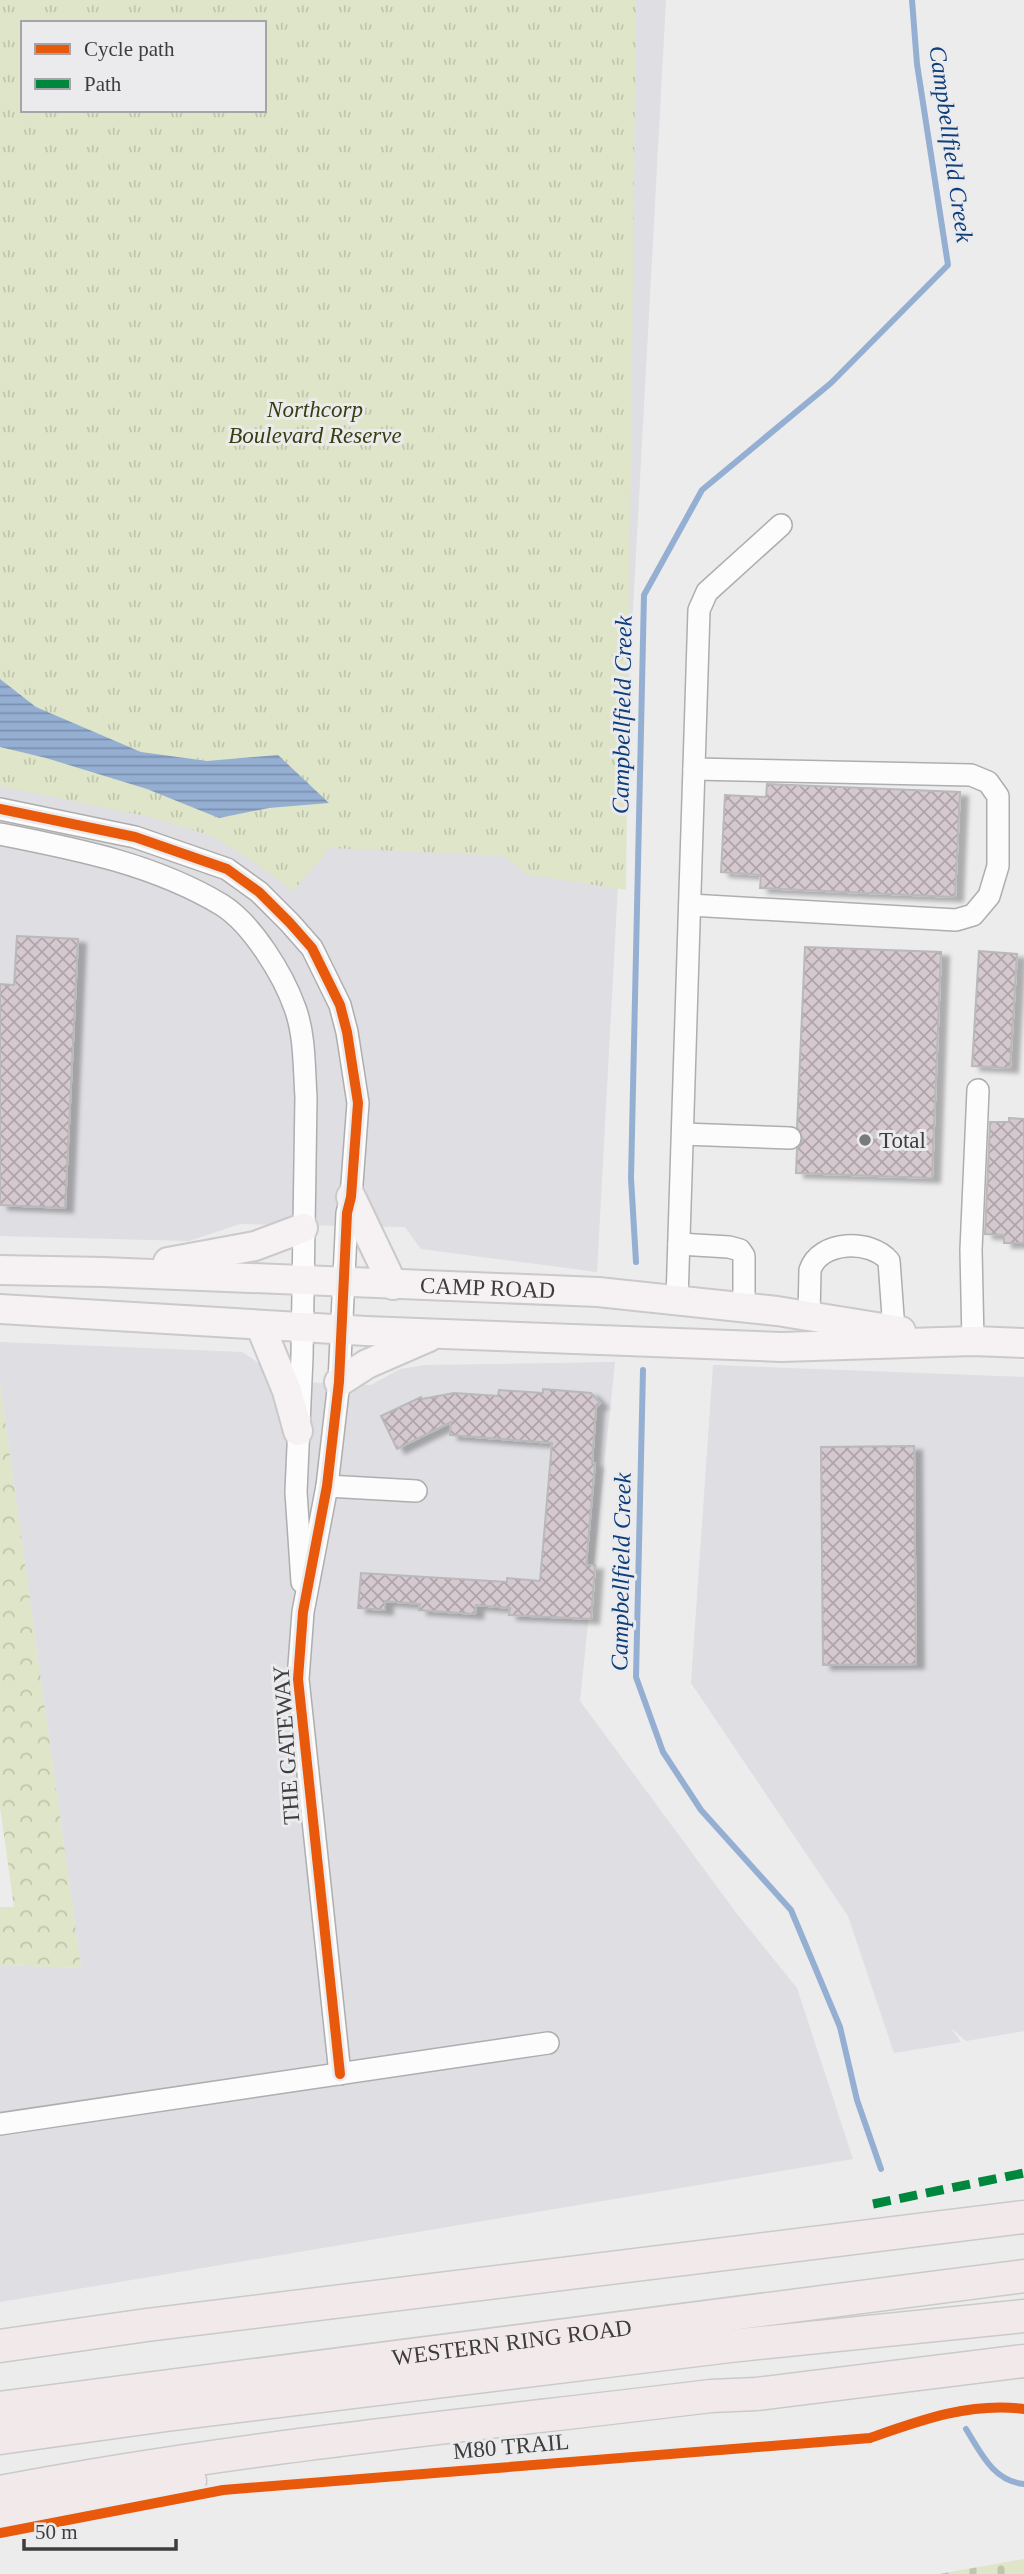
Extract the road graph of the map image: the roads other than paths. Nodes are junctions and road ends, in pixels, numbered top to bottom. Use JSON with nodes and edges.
{"nodes":[{"id":1,"x":781,"y":525,"type":"dead end"},
{"id":2,"x":694,"y":769,"type":"junction"},
{"id":3,"x":0,"y":809,"type":"edge"},
{"id":4,"x":0,"y":834,"type":"edge"},
{"id":5,"x":690,"y":905,"type":"junction"},
{"id":6,"x":978,"y":1090,"type":"dead end"},
{"id":7,"x":682,"y":1134,"type":"junction"},
{"id":8,"x":790,"y":1138,"type":"dead end"},
{"id":9,"x":351,"y":1197,"type":"junction"},
{"id":10,"x":303,"y":1228,"type":"junction"},
{"id":11,"x":679,"y":1244,"type":"junction"},
{"id":12,"x":0,"y":1270,"type":"edge"},
{"id":13,"x":103,"y":1272,"type":"junction"},
{"id":14,"x":302,"y":1280,"type":"junction"},
{"id":15,"x":343,"y":1282,"type":"junction"},
{"id":16,"x":393,"y":1285,"type":"junction"},
{"id":17,"x":677,"y":1300,"type":"junction"},
{"id":18,"x":744,"y":1308,"type":"junction"},
{"id":19,"x":0,"y":1309,"type":"edge"},
{"id":20,"x":809,"y":1317,"type":"junction"},
{"id":21,"x":260,"y":1325,"type":"junction"},
{"id":22,"x":302,"y":1328,"type":"junction"},
{"id":23,"x":341,"y":1329,"type":"junction"},
{"id":24,"x":894,"y":1330,"type":"junction"},
{"id":25,"x":435,"y":1334,"type":"junction"},
{"id":26,"x":973,"y":1342,"type":"junction"},
{"id":27,"x":1024,"y":1343,"type":"edge"},
{"id":28,"x":339,"y":1382,"type":"junction"},
{"id":29,"x":298,"y":1431,"type":"junction"},
{"id":30,"x":327,"y":1486,"type":"junction"},
{"id":31,"x":416,"y":1491,"type":"dead end"},
{"id":32,"x":303,"y":1612,"type":"junction"},
{"id":33,"x":548,"y":2043,"type":"dead end"},
{"id":34,"x":340,"y":2074,"type":"junction"},
{"id":35,"x":0,"y":2124,"type":"edge"},
{"id":36,"x":1024,"y":2217,"type":"edge"},
{"id":37,"x":1024,"y":2276,"type":"edge"},
{"id":38,"x":1024,"y":2316,"type":"edge"},
{"id":39,"x":0,"y":2346,"type":"edge"},
{"id":40,"x":1024,"y":2361,"type":"edge"},
{"id":41,"x":756,"y":2394,"type":"junction"},
{"id":42,"x":0,"y":2408,"type":"edge"},
{"id":43,"x":0,"y":2438,"type":"edge"},
{"id":44,"x":0,"y":2492,"type":"edge"},
{"id":45,"x":0,"y":2515,"type":"edge"}],
"edges":[{"from":1,"to":2,"type":"street"},
{"from":2,"to":5,"type":"street"},
{"from":2,"to":5,"type":"street"},
{"from":3,"to":9,"type":"street","name":"THE GATEWAY"},
{"from":4,"to":10,"type":"street","name":"THE GATEWAY"},
{"from":5,"to":7,"type":"street"},
{"from":6,"to":26,"type":"street"},
{"from":7,"to":8,"type":"street"},
{"from":7,"to":11,"type":"street"},
{"from":9,"to":15,"type":"street","name":"THE GATEWAY"},
{"from":9,"to":16,"type":"main road"},
{"from":10,"to":13,"type":"main road"},
{"from":10,"to":14,"type":"street","name":"THE GATEWAY"},
{"from":11,"to":17,"type":"street"},
{"from":11,"to":18,"type":"street"},
{"from":12,"to":13,"type":"main road","name":"CAMP ROAD"},
{"from":13,"to":14,"type":"main road","name":"CAMP ROAD"},
{"from":14,"to":15,"type":"main road","name":"CAMP ROAD"},
{"from":14,"to":22,"type":"street","name":"THE GATEWAY"},
{"from":15,"to":16,"type":"main road","name":"CAMP ROAD"},
{"from":15,"to":23,"type":"street","name":"THE GATEWAY"},
{"from":16,"to":17,"type":"main road","name":"CAMP ROAD"},
{"from":17,"to":18,"type":"main road","name":"CAMP ROAD"},
{"from":18,"to":20,"type":"main road","name":"CAMP ROAD"},
{"from":19,"to":21,"type":"main road","name":"CAMP ROAD"},
{"from":20,"to":24,"type":"main road","name":"CAMP ROAD"},
{"from":20,"to":24,"type":"street"},
{"from":21,"to":22,"type":"main road","name":"CAMP ROAD"},
{"from":21,"to":29,"type":"main road"},
{"from":22,"to":23,"type":"main road","name":"CAMP ROAD"},
{"from":22,"to":29,"type":"street","name":"THE GATEWAY"},
{"from":23,"to":25,"type":"main road","name":"CAMP ROAD"},
{"from":23,"to":28,"type":"street","name":"THE GATEWAY"},
{"from":24,"to":26,"type":"main road","name":"CAMP ROAD"},
{"from":25,"to":26,"type":"main road","name":"CAMP ROAD"},
{"from":25,"to":28,"type":"main road"},
{"from":26,"to":27,"type":"main road","name":"CAMP ROAD"},
{"from":28,"to":30,"type":"street","name":"THE GATEWAY"},
{"from":29,"to":32,"type":"street","name":"THE GATEWAY"},
{"from":30,"to":31,"type":"street"},
{"from":30,"to":32,"type":"street","name":"THE GATEWAY"},
{"from":32,"to":34,"type":"street","name":"THE GATEWAY"},
{"from":33,"to":34,"type":"street"},
{"from":34,"to":35,"type":"street"},
{"from":36,"to":39,"type":"highway"},
{"from":37,"to":42,"type":"highway","name":"WESTERN RING ROAD"},
{"from":38,"to":43,"type":"highway","name":"WESTERN RING ROAD"},
{"from":40,"to":41,"type":"highway"},
{"from":41,"to":44,"type":"highway"},
{"from":41,"to":45,"type":"highway"}]}
